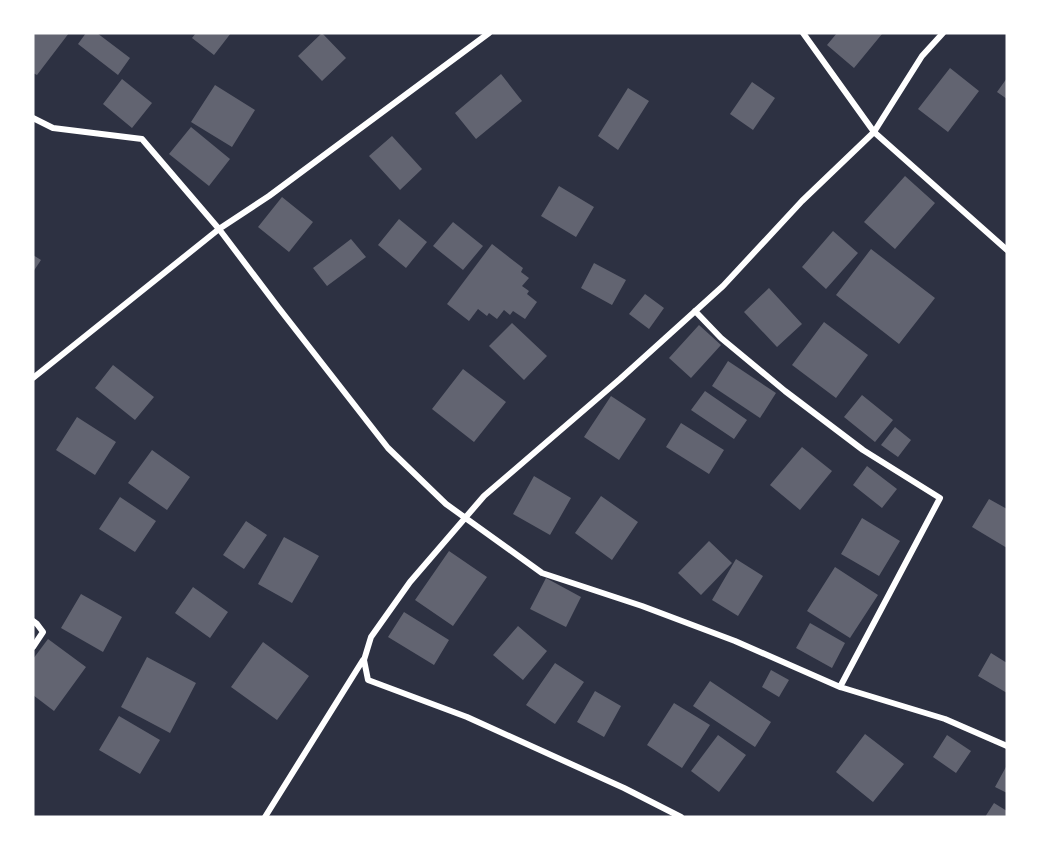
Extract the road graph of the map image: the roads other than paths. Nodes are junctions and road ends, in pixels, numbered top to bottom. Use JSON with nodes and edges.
{"nodes":[{"id":1,"x":489,"y":33,"type":"edge"},
{"id":2,"x":803,"y":33,"type":"edge"},
{"id":3,"x":943,"y":33,"type":"edge"},
{"id":4,"x":33,"y":118,"type":"edge"},
{"id":5,"x":874,"y":132,"type":"junction"},
{"id":6,"x":219,"y":229,"type":"junction"},
{"id":7,"x":1007,"y":249,"type":"edge"},
{"id":8,"x":694,"y":311,"type":"junction"},
{"id":9,"x":33,"y":378,"type":"edge"},
{"id":10,"x":466,"y":518,"type":"junction"},
{"id":11,"x":33,"y":621,"type":"edge"},
{"id":12,"x":33,"y":647,"type":"edge"},
{"id":13,"x":364,"y":660,"type":"junction"},
{"id":14,"x":840,"y":687,"type":"junction"},
{"id":15,"x":1007,"y":746,"type":"edge"},
{"id":16,"x":266,"y":817,"type":"edge"},
{"id":17,"x":681,"y":817,"type":"edge"}],
"edges":[{"from":1,"to":6,"type":"street"},
{"from":2,"to":5,"type":"street"},
{"from":3,"to":5,"type":"street"},
{"from":4,"to":6,"type":"street"},
{"from":5,"to":7,"type":"street"},
{"from":5,"to":8,"type":"street"},
{"from":6,"to":9,"type":"street"},
{"from":6,"to":10,"type":"street"},
{"from":8,"to":10,"type":"street"},
{"from":8,"to":14,"type":"street"},
{"from":10,"to":13,"type":"street"},
{"from":10,"to":14,"type":"street"},
{"from":11,"to":12,"type":"street"},
{"from":13,"to":16,"type":"street"},
{"from":13,"to":17,"type":"street"},
{"from":14,"to":15,"type":"street"}]}
